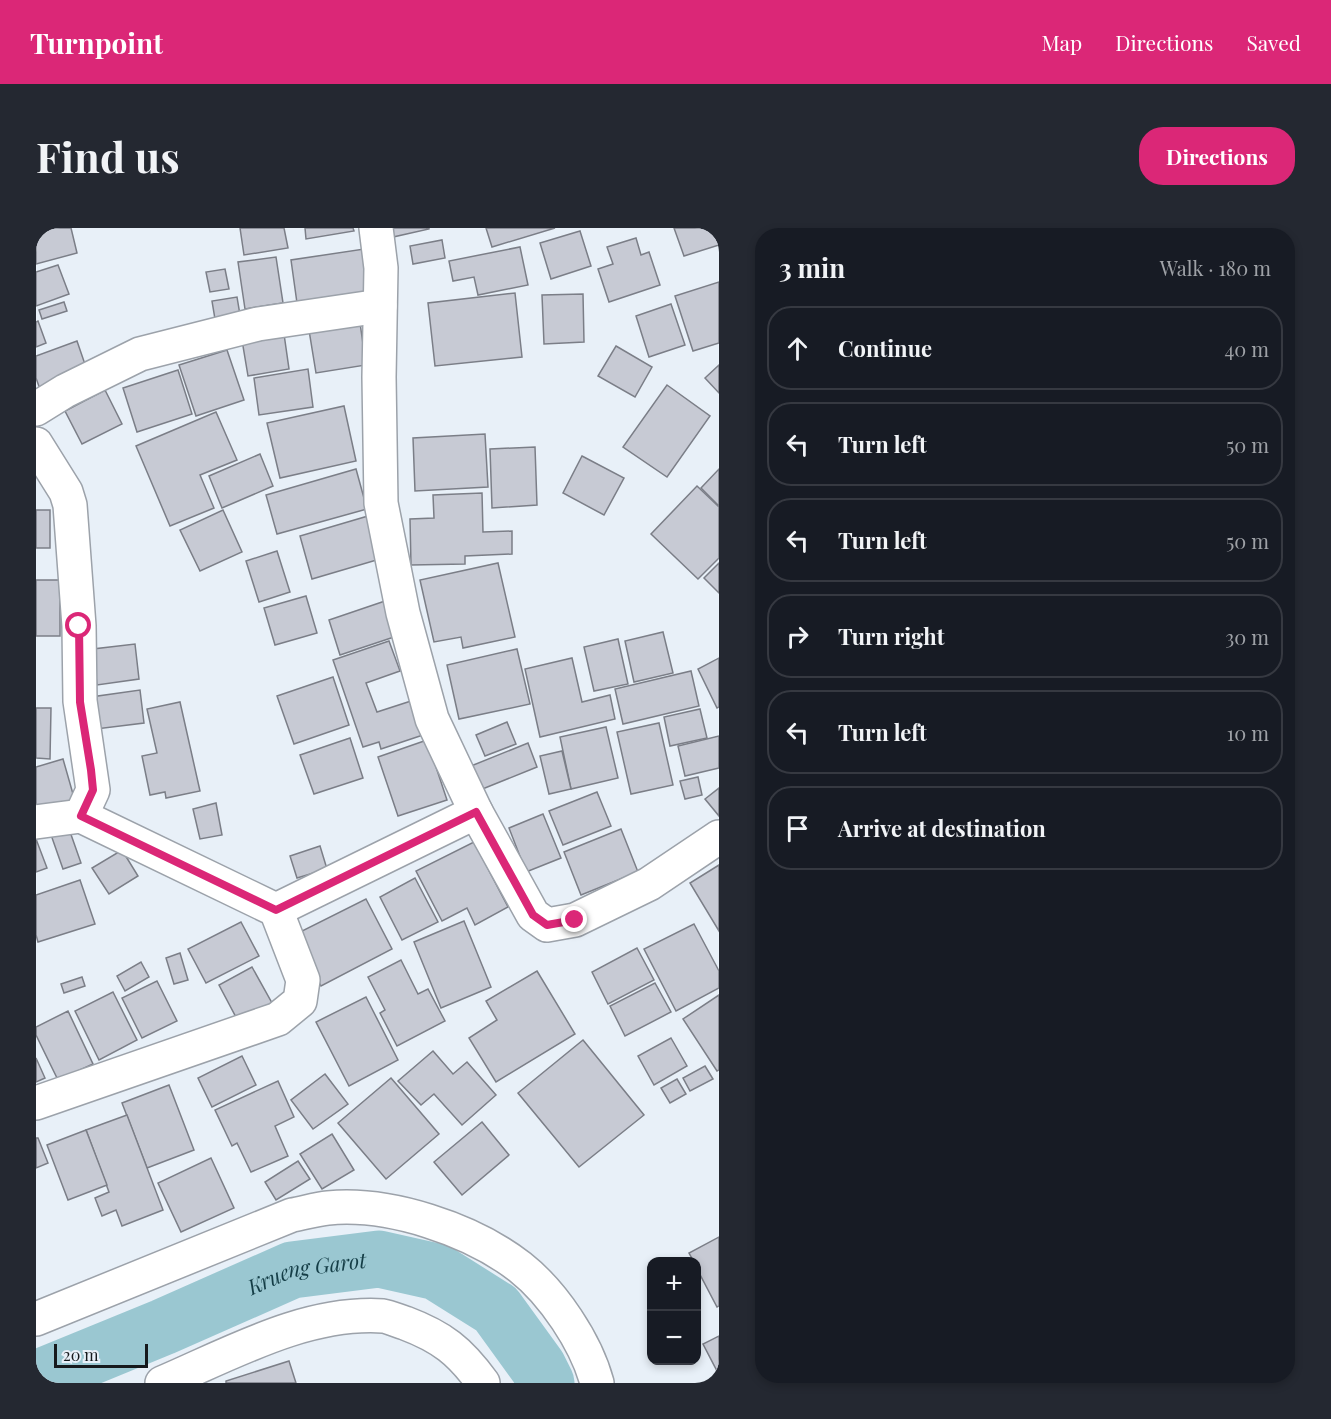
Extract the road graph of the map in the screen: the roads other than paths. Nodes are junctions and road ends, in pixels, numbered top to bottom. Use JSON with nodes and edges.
{"nodes":[{"id":1,"x":376,"y":228,"type":"edge"},
{"id":2,"x":380,"y":306,"type":"junction"},
{"id":3,"x":36,"y":409,"type":"edge"},
{"id":4,"x":36,"y":444,"type":"edge"},
{"id":5,"x":476,"y":812,"type":"junction"},
{"id":6,"x":81,"y":816,"type":"junction"},
{"id":7,"x":36,"y":822,"type":"edge"},
{"id":8,"x":719,"y":837,"type":"edge"},
{"id":9,"x":276,"y":910,"type":"junction"},
{"id":10,"x":36,"y":1103,"type":"edge"},
{"id":11,"x":36,"y":1319,"type":"edge"},
{"id":12,"x":162,"y":1383,"type":"edge"},
{"id":13,"x":483,"y":1383,"type":"edge"},
{"id":14,"x":597,"y":1383,"type":"edge"}],
"edges":[{"from":1,"to":2,"type":"street"},
{"from":2,"to":3,"type":"street"},
{"from":2,"to":5,"type":"street"},
{"from":4,"to":6,"type":"street"},
{"from":5,"to":8,"type":"street"},
{"from":5,"to":9,"type":"street"},
{"from":6,"to":7,"type":"street"},
{"from":6,"to":9,"type":"street"},
{"from":9,"to":10,"type":"street"},
{"from":11,"to":14,"type":"street"},
{"from":12,"to":13,"type":"street"}]}
